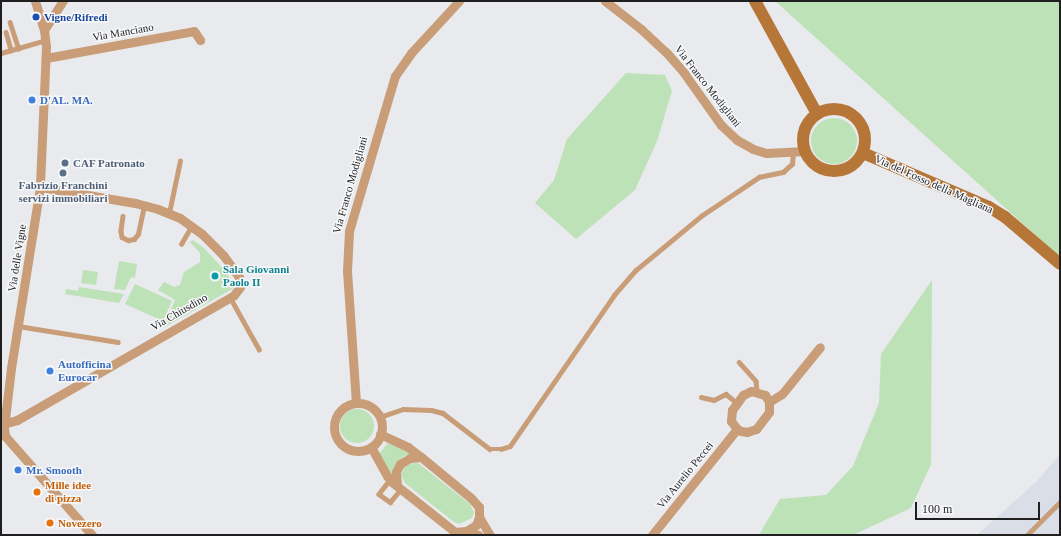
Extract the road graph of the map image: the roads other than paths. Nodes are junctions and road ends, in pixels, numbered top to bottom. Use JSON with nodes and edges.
{"nodes":[{"id":1,"x":35,"y":1,"type":"edge"},
{"id":2,"x":63,"y":1,"type":"edge"},
{"id":3,"x":459,"y":1,"type":"edge"},
{"id":4,"x":606,"y":1,"type":"edge"},
{"id":5,"x":756,"y":1,"type":"edge"},
{"id":6,"x":10,"y":22,"type":"dead end"},
{"id":7,"x":44,"y":30,"type":"junction"},
{"id":8,"x":6,"y":32,"type":"dead end"},
{"id":9,"x":46,"y":40,"type":"junction"},
{"id":10,"x":200,"y":40,"type":"dead end"},
{"id":11,"x":19,"y":49,"type":"junction"},
{"id":12,"x":11,"y":50,"type":"junction"},
{"id":13,"x":1,"y":53,"type":"edge"},
{"id":14,"x":46,"y":58,"type":"junction"},
{"id":15,"x":817,"y":114,"type":"junction"},
{"id":16,"x":799,"y":152,"type":"junction"},
{"id":17,"x":862,"y":153,"type":"junction"},
{"id":18,"x":180,"y":161,"type":"dead end"},
{"id":19,"x":40,"y":187,"type":"junction"},
{"id":20,"x":144,"y":205,"type":"junction"},
{"id":21,"x":169,"y":213,"type":"junction"},
{"id":22,"x":123,"y":216,"type":"dead end"},
{"id":23,"x":192,"y":225,"type":"junction"},
{"id":24,"x":181,"y":244,"type":"dead end"},
{"id":25,"x":1060,"y":264,"type":"edge"},
{"id":26,"x":230,"y":297,"type":"junction"},
{"id":27,"x":18,"y":326,"type":"junction"},
{"id":28,"x":118,"y":342,"type":"dead end"},
{"id":29,"x":820,"y":347,"type":"dead end"},
{"id":30,"x":259,"y":349,"type":"dead end"},
{"id":31,"x":739,"y":362,"type":"dead end"},
{"id":32,"x":757,"y":392,"type":"junction"},
{"id":33,"x":701,"y":397,"type":"dead end"},
{"id":34,"x":768,"y":402,"type":"junction"},
{"id":35,"x":356,"y":403,"type":"junction"},
{"id":36,"x":737,"y":403,"type":"junction"},
{"id":37,"x":380,"y":416,"type":"junction"},
{"id":38,"x":3,"y":424,"type":"junction"},
{"id":39,"x":737,"y":429,"type":"junction"},
{"id":40,"x":380,"y":434,"type":"junction"},
{"id":41,"x":3,"y":436,"type":"edge"},
{"id":42,"x":371,"y":447,"type":"junction"},
{"id":43,"x":421,"y":457,"type":"junction"},
{"id":44,"x":396,"y":485,"type":"junction"},
{"id":45,"x":1060,"y":502,"type":"edge"},
{"id":46,"x":479,"y":517,"type":"junction"},
{"id":47,"x":455,"y":533,"type":"edge"},
{"id":48,"x":472,"y":534,"type":"edge"},
{"id":49,"x":92,"y":535,"type":"edge"},
{"id":50,"x":490,"y":535,"type":"edge"},
{"id":51,"x":652,"y":535,"type":"edge"},
{"id":52,"x":1027,"y":535,"type":"edge"}],
"edges":[{"from":1,"to":7,"type":"street","name":"Via delle Vigne"},
{"from":2,"to":7,"type":"street"},
{"from":3,"to":35,"type":"street","name":"Via Franco Modigliani"},
{"from":4,"to":16,"type":"street","name":"Via Franco Modigliani"},
{"from":5,"to":15,"type":"street"},
{"from":6,"to":11,"type":"lane"},
{"from":7,"to":9,"type":"street","name":"Via delle Vigne"},
{"from":8,"to":12,"type":"lane"},
{"from":9,"to":11,"type":"lane"},
{"from":9,"to":14,"type":"street","name":"Via delle Vigne"},
{"from":10,"to":14,"type":"street","name":"Via Manciano"},
{"from":11,"to":12,"type":"lane"},
{"from":12,"to":13,"type":"lane"},
{"from":14,"to":19,"type":"street","name":"Via delle Vigne"},
{"from":15,"to":16,"type":"street"},
{"from":15,"to":17,"type":"street","name":"Via del Fosso della Magliana"},
{"from":16,"to":17,"type":"street","name":"Via del Fosso della Magliana"},
{"from":16,"to":37,"type":"lane"},
{"from":17,"to":25,"type":"street","name":"Via del Fosso della Magliana"},
{"from":18,"to":21,"type":"lane"},
{"from":19,"to":20,"type":"street","name":"Via Chiusdino"},
{"from":19,"to":27,"type":"street","name":"Via delle Vigne"},
{"from":20,"to":21,"type":"street","name":"Via Chiusdino"},
{"from":20,"to":22,"type":"lane"},
{"from":21,"to":23,"type":"street","name":"Via Chiusdino"},
{"from":23,"to":24,"type":"lane"},
{"from":23,"to":26,"type":"street","name":"Via Chiusdino"},
{"from":26,"to":30,"type":"lane"},
{"from":26,"to":38,"type":"street","name":"Via Chiusdino"},
{"from":27,"to":28,"type":"lane"},
{"from":27,"to":38,"type":"street","name":"Via delle Vigne"},
{"from":29,"to":34,"type":"street"},
{"from":31,"to":32,"type":"lane"},
{"from":32,"to":34,"type":"street"},
{"from":32,"to":36,"type":"street"},
{"from":33,"to":36,"type":"lane"},
{"from":34,"to":39,"type":"street"},
{"from":35,"to":37,"type":"street"},
{"from":35,"to":42,"type":"street"},
{"from":36,"to":39,"type":"street"},
{"from":37,"to":40,"type":"street"},
{"from":38,"to":41,"type":"street","name":"Via delle Vigne"},
{"from":39,"to":51,"type":"street","name":"Via Aurelio Peccei"},
{"from":40,"to":42,"type":"street"},
{"from":40,"to":43,"type":"street"},
{"from":41,"to":49,"type":"street","name":"Via delle Vigne"},
{"from":42,"to":44,"type":"street"},
{"from":43,"to":44,"type":"street"},
{"from":43,"to":46,"type":"street"},
{"from":44,"to":47,"type":"street"},
{"from":45,"to":52,"type":"lane"},
{"from":46,"to":48,"type":"street"},
{"from":46,"to":50,"type":"street"},
{"from":47,"to":48,"type":"street"}]}
